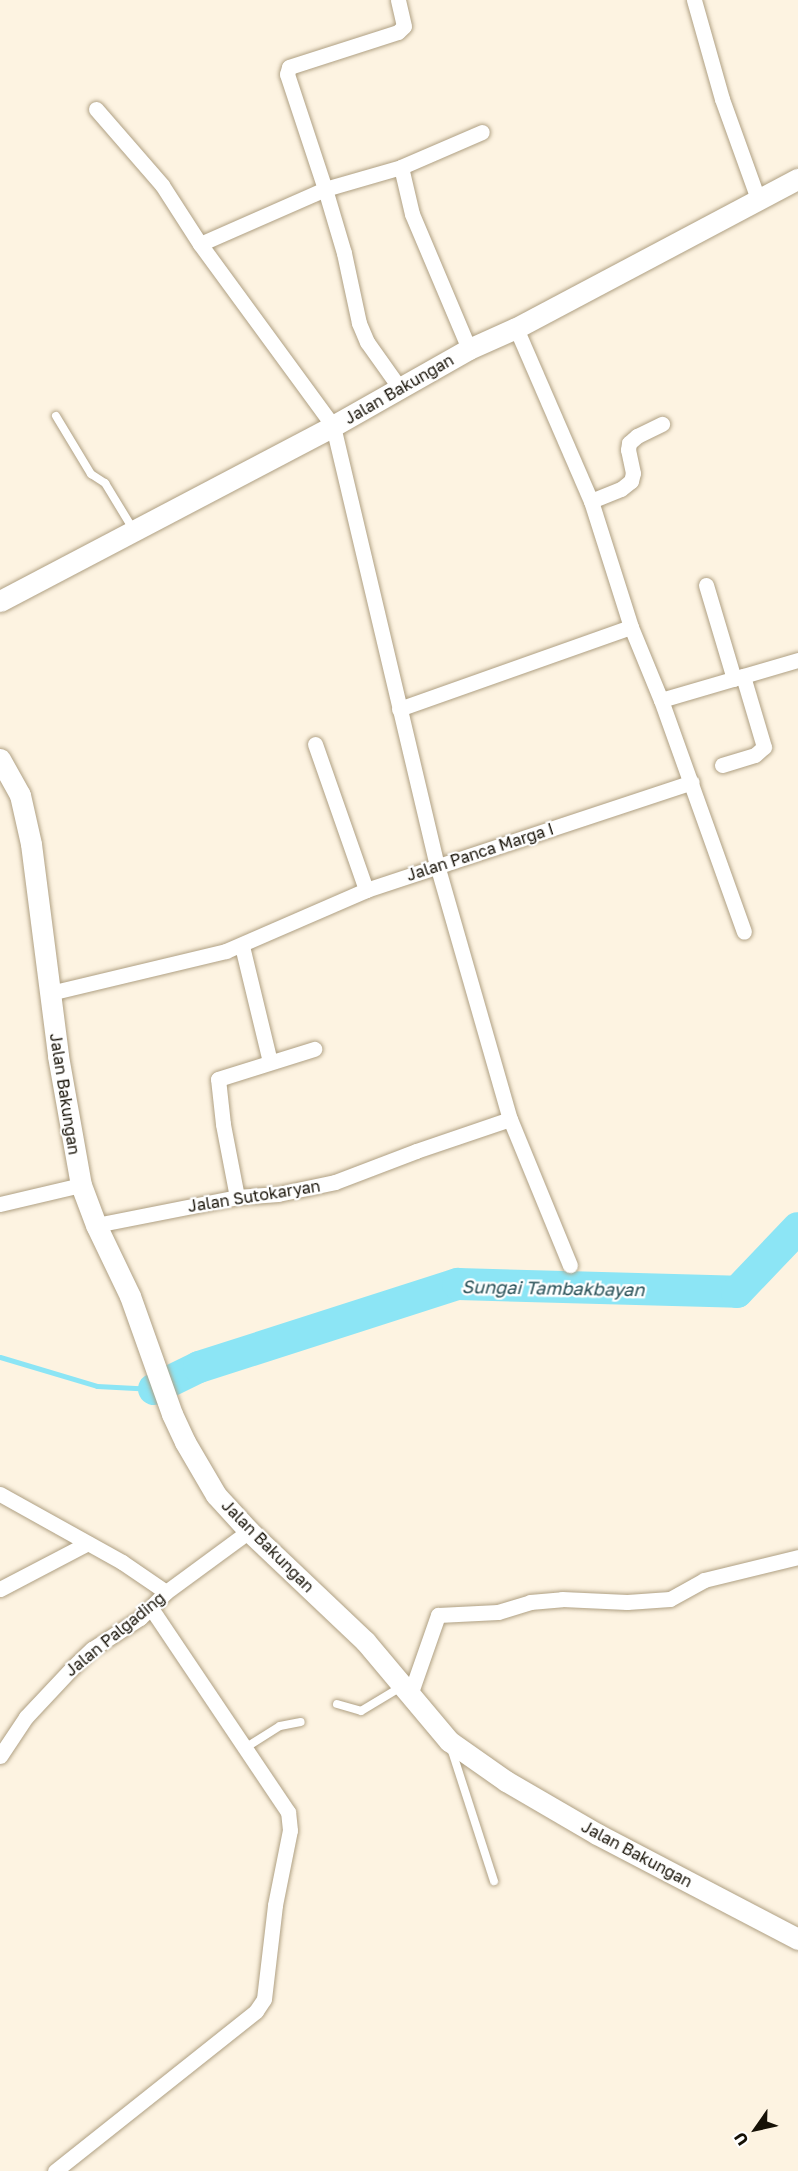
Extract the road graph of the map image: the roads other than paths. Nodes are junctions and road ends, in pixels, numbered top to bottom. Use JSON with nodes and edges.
{"nodes":[{"id":1,"x":398,"y":0,"type":"edge"},
{"id":2,"x":694,"y":0,"type":"edge"},
{"id":3,"x":96,"y":109,"type":"dead end"},
{"id":4,"x":482,"y":132,"type":"dead end"},
{"id":5,"x":401,"y":167,"type":"junction"},
{"id":6,"x":798,"y":178,"type":"edge"},
{"id":7,"x":324,"y":189,"type":"junction"},
{"id":8,"x":758,"y":199,"type":"junction"},
{"id":9,"x":200,"y":244,"type":"junction"},
{"id":10,"x":516,"y":328,"type":"junction"},
{"id":11,"x":469,"y":349,"type":"junction"},
{"id":12,"x":399,"y":387,"type":"junction"},
{"id":13,"x":56,"y":416,"type":"dead end"},
{"id":14,"x":662,"y":424,"type":"dead end"},
{"id":15,"x":333,"y":426,"type":"junction"},
{"id":16,"x":591,"y":501,"type":"junction"},
{"id":17,"x":133,"y":529,"type":"junction"},
{"id":18,"x":706,"y":585,"type":"dead end"},
{"id":19,"x":0,"y":601,"type":"edge"},
{"id":20,"x":632,"y":627,"type":"junction"},
{"id":21,"x":798,"y":660,"type":"edge"},
{"id":22,"x":738,"y":678,"type":"junction"},
{"id":23,"x":661,"y":700,"type":"junction"},
{"id":24,"x":399,"y":709,"type":"junction"},
{"id":25,"x":315,"y":744,"type":"dead end"},
{"id":26,"x":0,"y":759,"type":"edge"},
{"id":27,"x":722,"y":765,"type":"dead end"},
{"id":28,"x":692,"y":782,"type":"junction"},
{"id":29,"x":437,"y":865,"type":"junction"},
{"id":30,"x":366,"y":890,"type":"junction"},
{"id":31,"x":744,"y":932,"type":"dead end"},
{"id":32,"x":242,"y":946,"type":"junction"},
{"id":33,"x":50,"y":993,"type":"junction"},
{"id":34,"x":314,"y":1049,"type":"dead end"},
{"id":35,"x":270,"y":1062,"type":"junction"},
{"id":36,"x":510,"y":1119,"type":"junction"},
{"id":37,"x":81,"y":1185,"type":"junction"},
{"id":38,"x":237,"y":1197,"type":"junction"},
{"id":39,"x":0,"y":1204,"type":"edge"},
{"id":40,"x":96,"y":1225,"type":"junction"},
{"id":41,"x":570,"y":1265,"type":"dead end"},
{"id":42,"x":0,"y":1494,"type":"edge"},
{"id":43,"x":249,"y":1532,"type":"junction"},
{"id":44,"x":88,"y":1543,"type":"junction"},
{"id":45,"x":798,"y":1557,"type":"edge"},
{"id":46,"x":0,"y":1589,"type":"edge"},
{"id":47,"x":166,"y":1592,"type":"junction"},
{"id":48,"x":152,"y":1608,"type":"junction"},
{"id":49,"x":406,"y":1691,"type":"junction"},
{"id":50,"x":337,"y":1704,"type":"dead end"},
{"id":51,"x":301,"y":1722,"type":"dead end"},
{"id":52,"x":449,"y":1741,"type":"junction"},
{"id":53,"x":245,"y":1748,"type":"junction"},
{"id":54,"x":0,"y":1756,"type":"edge"},
{"id":55,"x":494,"y":1881,"type":"dead end"},
{"id":56,"x":798,"y":1939,"type":"edge"},
{"id":57,"x":56,"y":2171,"type":"edge"}],
"edges":[{"from":1,"to":7,"type":"street"},
{"from":2,"to":8,"type":"street"},
{"from":3,"to":9,"type":"street"},
{"from":4,"to":5,"type":"street"},
{"from":5,"to":7,"type":"street"},
{"from":5,"to":11,"type":"street"},
{"from":6,"to":8,"type":"main road","name":"Jalan Bakungan"},
{"from":7,"to":9,"type":"street"},
{"from":7,"to":12,"type":"street"},
{"from":8,"to":10,"type":"main road","name":"Jalan Bakungan"},
{"from":9,"to":15,"type":"street"},
{"from":10,"to":11,"type":"main road","name":"Jalan Bakungan"},
{"from":10,"to":16,"type":"street"},
{"from":11,"to":12,"type":"main road","name":"Jalan Bakungan"},
{"from":12,"to":15,"type":"main road","name":"Jalan Bakungan"},
{"from":13,"to":17,"type":"lane"},
{"from":14,"to":16,"type":"street"},
{"from":15,"to":17,"type":"main road","name":"Jalan Bakungan"},
{"from":15,"to":24,"type":"street"},
{"from":16,"to":20,"type":"street"},
{"from":17,"to":19,"type":"main road","name":"Jalan Bakungan"},
{"from":18,"to":22,"type":"street"},
{"from":20,"to":23,"type":"street"},
{"from":20,"to":24,"type":"street"},
{"from":21,"to":22,"type":"street"},
{"from":22,"to":23,"type":"street"},
{"from":22,"to":27,"type":"street"},
{"from":23,"to":28,"type":"street"},
{"from":24,"to":29,"type":"street"},
{"from":25,"to":30,"type":"street"},
{"from":26,"to":33,"type":"main road","name":"Jalan Bakungan"},
{"from":28,"to":29,"type":"street","name":"Jalan Panca Marga I"},
{"from":28,"to":31,"type":"street"},
{"from":29,"to":30,"type":"street","name":"Jalan Panca Marga I"},
{"from":29,"to":36,"type":"street"},
{"from":30,"to":32,"type":"street","name":"Jalan Panca Marga I"},
{"from":32,"to":33,"type":"street","name":"Jalan Panca Marga I"},
{"from":32,"to":35,"type":"street"},
{"from":33,"to":37,"type":"main road","name":"Jalan Bakungan"},
{"from":34,"to":35,"type":"street"},
{"from":35,"to":38,"type":"street"},
{"from":36,"to":38,"type":"street","name":"Jalan Sutokaryan"},
{"from":36,"to":41,"type":"street"},
{"from":37,"to":39,"type":"street"},
{"from":37,"to":40,"type":"main road","name":"Jalan Bakungan"},
{"from":38,"to":40,"type":"street","name":"Jalan Sutokaryan"},
{"from":40,"to":43,"type":"main road","name":"Jalan Bakungan"},
{"from":42,"to":44,"type":"street"},
{"from":43,"to":47,"type":"street","name":"Jalan Palgading"},
{"from":43,"to":49,"type":"main road","name":"Jalan Bakungan"},
{"from":44,"to":46,"type":"street"},
{"from":44,"to":47,"type":"street"},
{"from":45,"to":49,"type":"street"},
{"from":47,"to":48,"type":"street","name":"Jalan Palgading"},
{"from":48,"to":53,"type":"street"},
{"from":48,"to":54,"type":"street","name":"Jalan Palgading"},
{"from":49,"to":50,"type":"lane"},
{"from":49,"to":52,"type":"main road","name":"Jalan Bakungan"},
{"from":51,"to":53,"type":"lane"},
{"from":52,"to":55,"type":"lane"},
{"from":52,"to":56,"type":"main road","name":"Jalan Bakungan"},
{"from":53,"to":57,"type":"street"}]}
